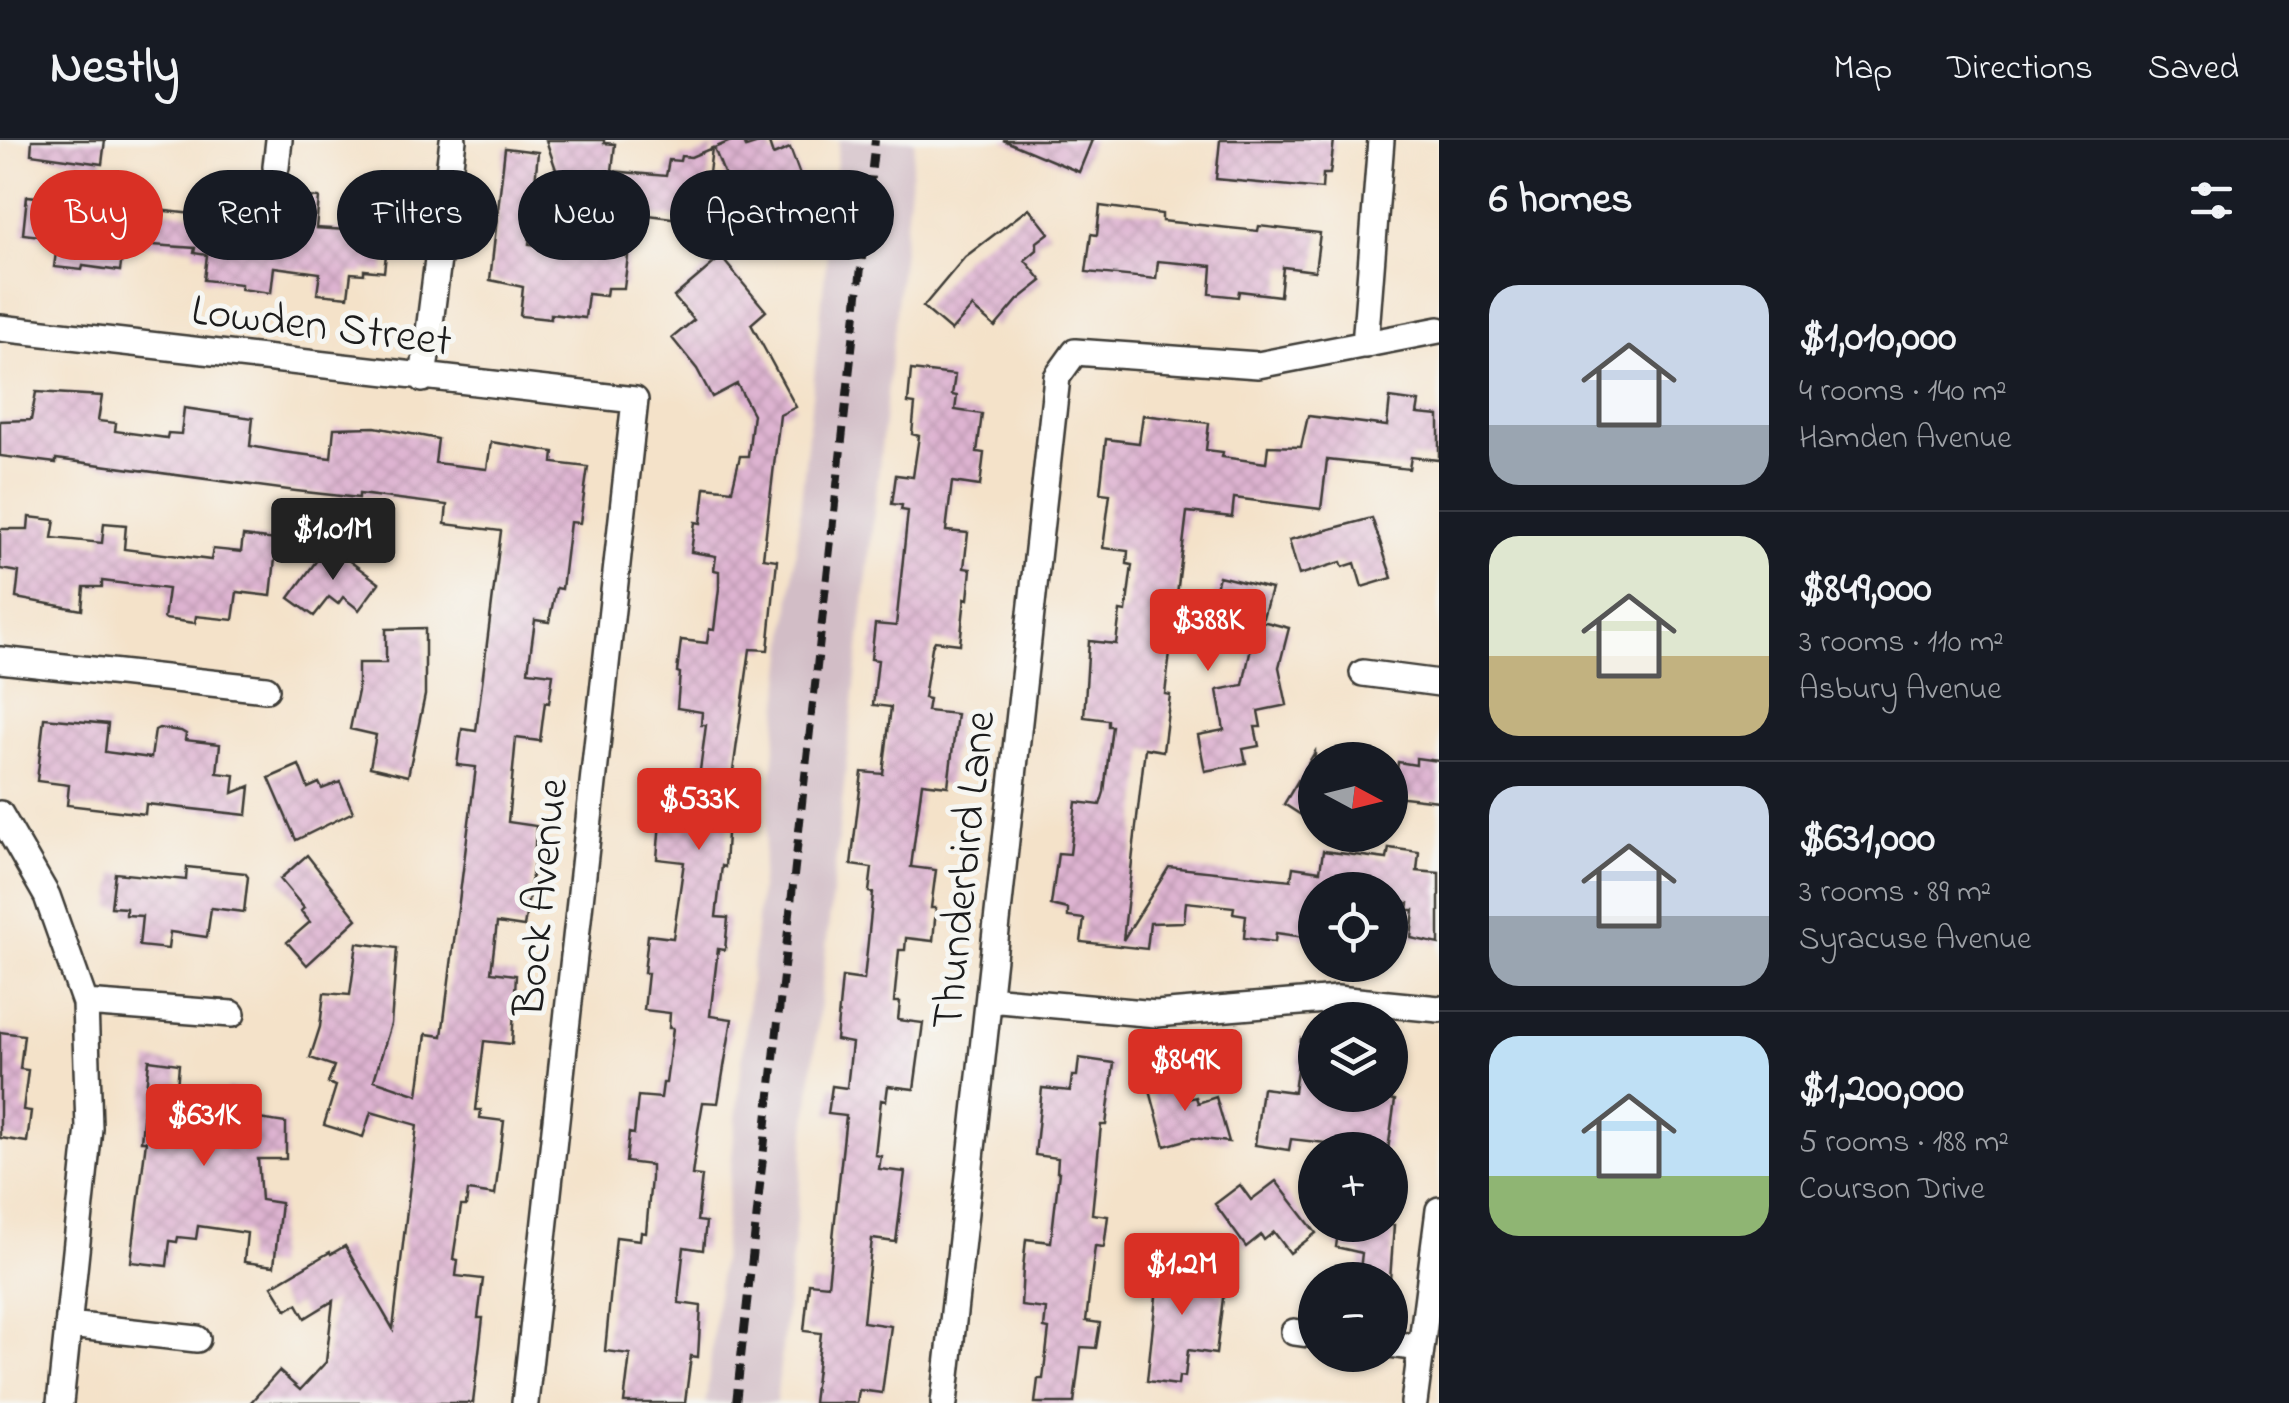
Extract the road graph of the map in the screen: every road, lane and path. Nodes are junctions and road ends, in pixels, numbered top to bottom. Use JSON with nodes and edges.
{"nodes":[{"id":1,"x":279,"y":140,"type":"edge"},
{"id":2,"x":453,"y":140,"type":"edge"},
{"id":3,"x":1382,"y":140,"type":"edge"},
{"id":4,"x":276,"y":166,"type":"dead end"},
{"id":5,"x":0,"y":328,"type":"edge"},
{"id":6,"x":1439,"y":330,"type":"edge"},
{"id":7,"x":1365,"y":344,"type":"junction"},
{"id":8,"x":424,"y":378,"type":"junction"},
{"id":9,"x":635,"y":400,"type":"joint"},
{"id":10,"x":0,"y":660,"type":"edge"},
{"id":11,"x":1362,"y":673,"type":"dead end"},
{"id":12,"x":1439,"y":683,"type":"edge"},
{"id":13,"x":266,"y":688,"type":"dead end"},
{"id":14,"x":0,"y":814,"type":"edge"},
{"id":15,"x":990,"y":999,"type":"junction"},
{"id":16,"x":85,"y":1003,"type":"junction"},
{"id":17,"x":1439,"y":1009,"type":"edge"},
{"id":18,"x":232,"y":1014,"type":"dead end"},
{"id":19,"x":1439,"y":1210,"type":"edge"},
{"id":20,"x":69,"y":1325,"type":"junction"},
{"id":21,"x":197,"y":1340,"type":"dead end"},
{"id":22,"x":1408,"y":1346,"type":"edge"},
{"id":23,"x":1421,"y":1348,"type":"junction"},
{"id":24,"x":60,"y":1403,"type":"edge"},
{"id":25,"x":525,"y":1403,"type":"edge"},
{"id":26,"x":944,"y":1403,"type":"edge"},
{"id":27,"x":1414,"y":1403,"type":"edge"}],
"edges":[{"from":1,"to":4,"type":"street"},
{"from":2,"to":8,"type":"street"},
{"from":3,"to":7,"type":"street"},
{"from":5,"to":8,"type":"street","name":"Lowden Street"},
{"from":6,"to":7,"type":"street"},
{"from":7,"to":15,"type":"street","name":"Thunderbird Lane"},
{"from":8,"to":9,"type":"street","name":"Lowden Street"},
{"from":9,"to":25,"type":"street","name":"Bock Avenue"},
{"from":10,"to":13,"type":"street"},
{"from":11,"to":12,"type":"street"},
{"from":14,"to":16,"type":"street"},
{"from":15,"to":17,"type":"street"},
{"from":15,"to":26,"type":"street","name":"Thunderbird Lane"},
{"from":16,"to":18,"type":"street"},
{"from":16,"to":20,"type":"street"},
{"from":19,"to":23,"type":"street"},
{"from":20,"to":21,"type":"street"},
{"from":20,"to":24,"type":"street"},
{"from":22,"to":23,"type":"street"},
{"from":23,"to":27,"type":"street"}]}
